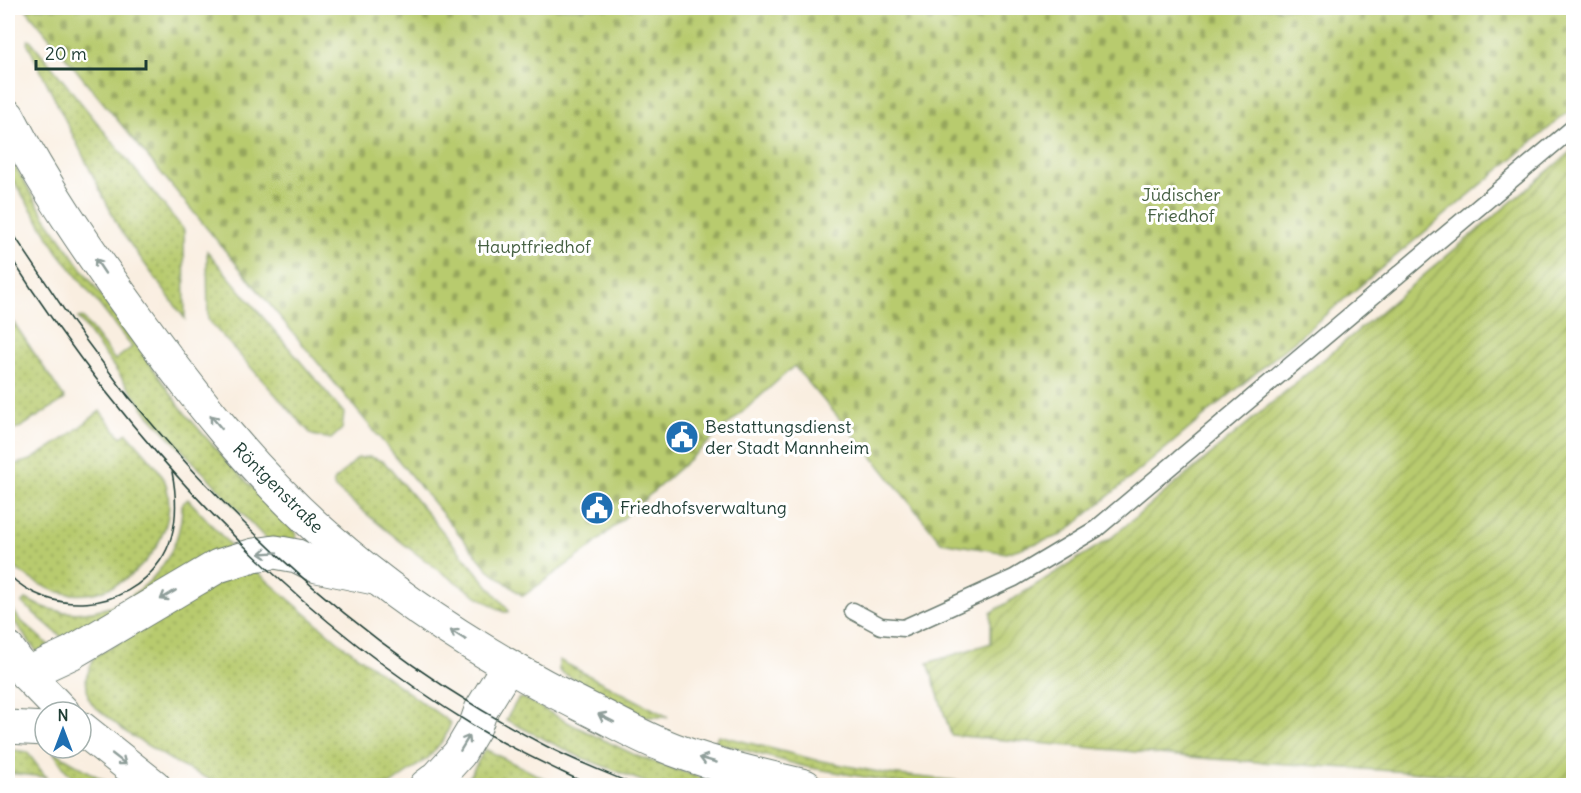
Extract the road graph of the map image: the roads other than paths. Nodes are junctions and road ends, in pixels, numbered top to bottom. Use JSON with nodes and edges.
{"nodes":[{"id":1,"x":8,"y":116,"type":"edge"},
{"id":2,"x":1574,"y":127,"type":"edge"},
{"id":3,"x":378,"y":579,"type":"junction"},
{"id":4,"x":853,"y":611,"type":"dead end"},
{"id":5,"x":508,"y":666,"type":"junction"},
{"id":6,"x":14,"y":669,"type":"edge"},
{"id":7,"x":48,"y":700,"type":"edge"},
{"id":8,"x":8,"y":727,"type":"edge"},
{"id":9,"x":33,"y":728,"type":"edge"},
{"id":10,"x":93,"y":738,"type":"edge"},
{"id":11,"x":154,"y":786,"type":"edge"},
{"id":12,"x":426,"y":786,"type":"edge"},
{"id":13,"x":805,"y":786,"type":"edge"}],
"edges":[{"from":3,"to":1,"type":"main road","name":"Röntgenstraße","one_way":true},
{"from":2,"to":4,"type":"lane"},
{"from":5,"to":3,"type":"main road","name":"Röntgenstraße","one_way":true},
{"from":3,"to":6,"type":"main road","one_way":true},
{"from":12,"to":5,"type":"main road","one_way":true},
{"from":13,"to":5,"type":"main road","name":"Röntgenstraße","one_way":true},
{"from":6,"to":7,"type":"main road"},
{"from":8,"to":9,"type":"main road"},
{"from":10,"to":11,"type":"main road","one_way":true}]}
